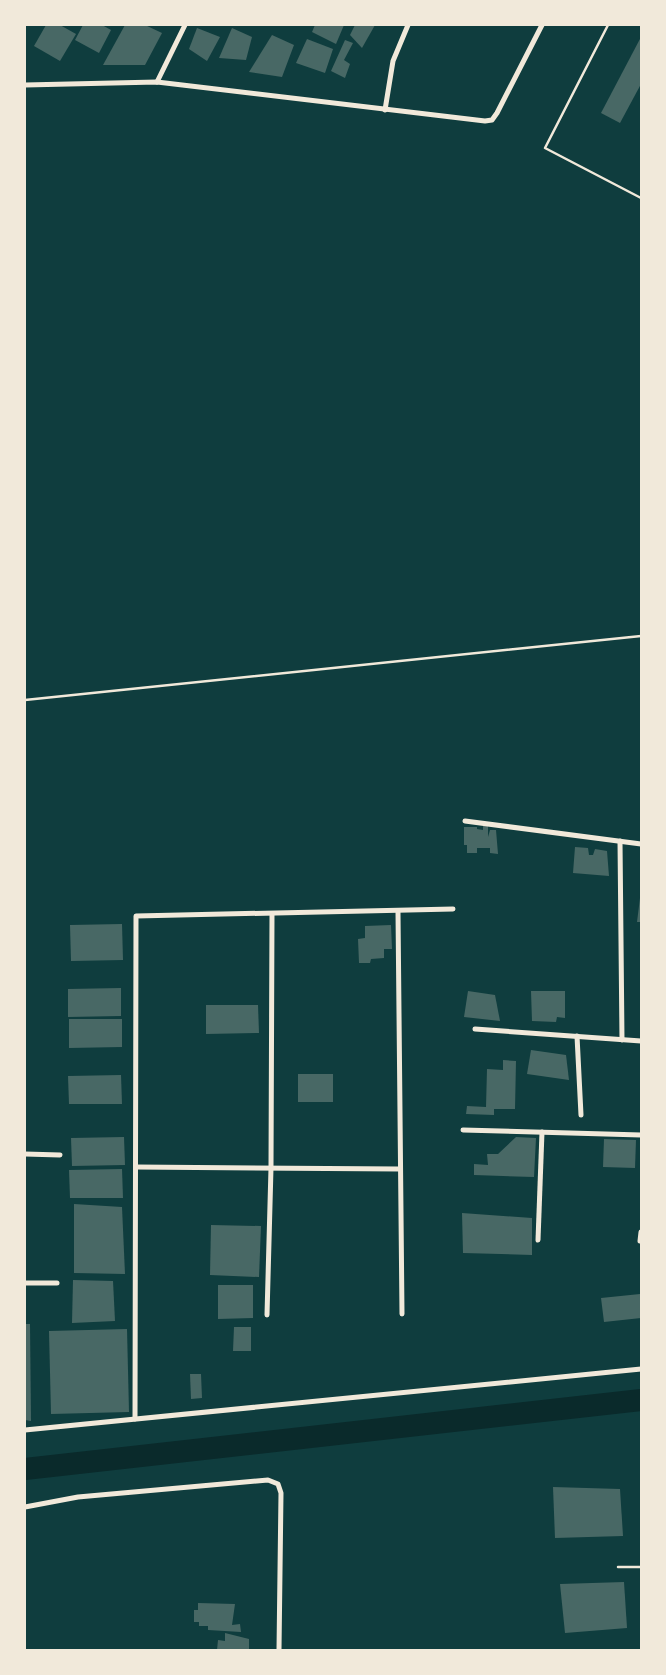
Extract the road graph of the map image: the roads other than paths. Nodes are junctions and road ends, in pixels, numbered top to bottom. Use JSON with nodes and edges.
{"nodes":[{"id":1,"x":185,"y":25,"type":"edge"},
{"id":2,"x":408,"y":25,"type":"edge"},
{"id":3,"x":542,"y":25,"type":"edge"},
{"id":4,"x":608,"y":25,"type":"edge"},
{"id":5,"x":157,"y":82,"type":"junction"},
{"id":6,"x":25,"y":85,"type":"edge"},
{"id":7,"x":385,"y":110,"type":"junction"},
{"id":8,"x":641,"y":198,"type":"edge"},
{"id":9,"x":641,"y":636,"type":"edge"},
{"id":10,"x":25,"y":700,"type":"edge"},
{"id":11,"x":465,"y":821,"type":"dead end"},
{"id":12,"x":620,"y":841,"type":"junction"},
{"id":13,"x":641,"y":844,"type":"edge"},
{"id":14,"x":453,"y":910,"type":"dead end"},
{"id":15,"x":398,"y":912,"type":"junction"},
{"id":16,"x":272,"y":914,"type":"junction"},
{"id":17,"x":475,"y":1029,"type":"dead end"},
{"id":18,"x":577,"y":1036,"type":"junction"},
{"id":19,"x":622,"y":1040,"type":"junction"},
{"id":20,"x":641,"y":1041,"type":"edge"},
{"id":21,"x":581,"y":1116,"type":"dead end"},
{"id":22,"x":462,"y":1130,"type":"dead end"},
{"id":23,"x":542,"y":1132,"type":"junction"},
{"id":24,"x":641,"y":1135,"type":"edge"},
{"id":25,"x":25,"y":1154,"type":"edge"},
{"id":26,"x":60,"y":1155,"type":"dead end"},
{"id":27,"x":136,"y":1167,"type":"junction"},
{"id":28,"x":271,"y":1168,"type":"junction"},
{"id":29,"x":399,"y":1169,"type":"junction"},
{"id":30,"x":641,"y":1232,"type":"edge"},
{"id":31,"x":538,"y":1240,"type":"dead end"},
{"id":32,"x":640,"y":1241,"type":"edge"},
{"id":33,"x":25,"y":1282,"type":"edge"},
{"id":34,"x":57,"y":1283,"type":"dead end"},
{"id":35,"x":402,"y":1314,"type":"dead end"},
{"id":36,"x":267,"y":1316,"type":"dead end"},
{"id":37,"x":641,"y":1369,"type":"edge"},
{"id":38,"x":135,"y":1419,"type":"junction"},
{"id":39,"x":25,"y":1430,"type":"edge"},
{"id":40,"x":25,"y":1506,"type":"edge"},
{"id":41,"x":618,"y":1567,"type":"dead end"},
{"id":42,"x":641,"y":1567,"type":"edge"},
{"id":43,"x":279,"y":1650,"type":"edge"}],
"edges":[{"from":1,"to":5,"type":"street"},
{"from":2,"to":7,"type":"street"},
{"from":3,"to":7,"type":"street"},
{"from":4,"to":8,"type":"lane"},
{"from":5,"to":6,"type":"street"},
{"from":5,"to":7,"type":"street"},
{"from":9,"to":10,"type":"lane"},
{"from":11,"to":12,"type":"street"},
{"from":12,"to":13,"type":"street"},
{"from":12,"to":19,"type":"street"},
{"from":14,"to":15,"type":"street"},
{"from":15,"to":16,"type":"street"},
{"from":15,"to":29,"type":"street"},
{"from":16,"to":27,"type":"street"},
{"from":16,"to":28,"type":"street"},
{"from":17,"to":18,"type":"street"},
{"from":18,"to":19,"type":"street"},
{"from":18,"to":21,"type":"street"},
{"from":19,"to":20,"type":"street"},
{"from":22,"to":23,"type":"street"},
{"from":23,"to":24,"type":"street"},
{"from":23,"to":31,"type":"street"},
{"from":25,"to":26,"type":"street"},
{"from":27,"to":28,"type":"street"},
{"from":27,"to":38,"type":"street"},
{"from":28,"to":29,"type":"street"},
{"from":28,"to":36,"type":"street"},
{"from":29,"to":35,"type":"street"},
{"from":30,"to":32,"type":"street"},
{"from":33,"to":34,"type":"street"},
{"from":37,"to":38,"type":"street"},
{"from":38,"to":39,"type":"street"},
{"from":40,"to":43,"type":"street"},
{"from":41,"to":42,"type":"lane"}]}
